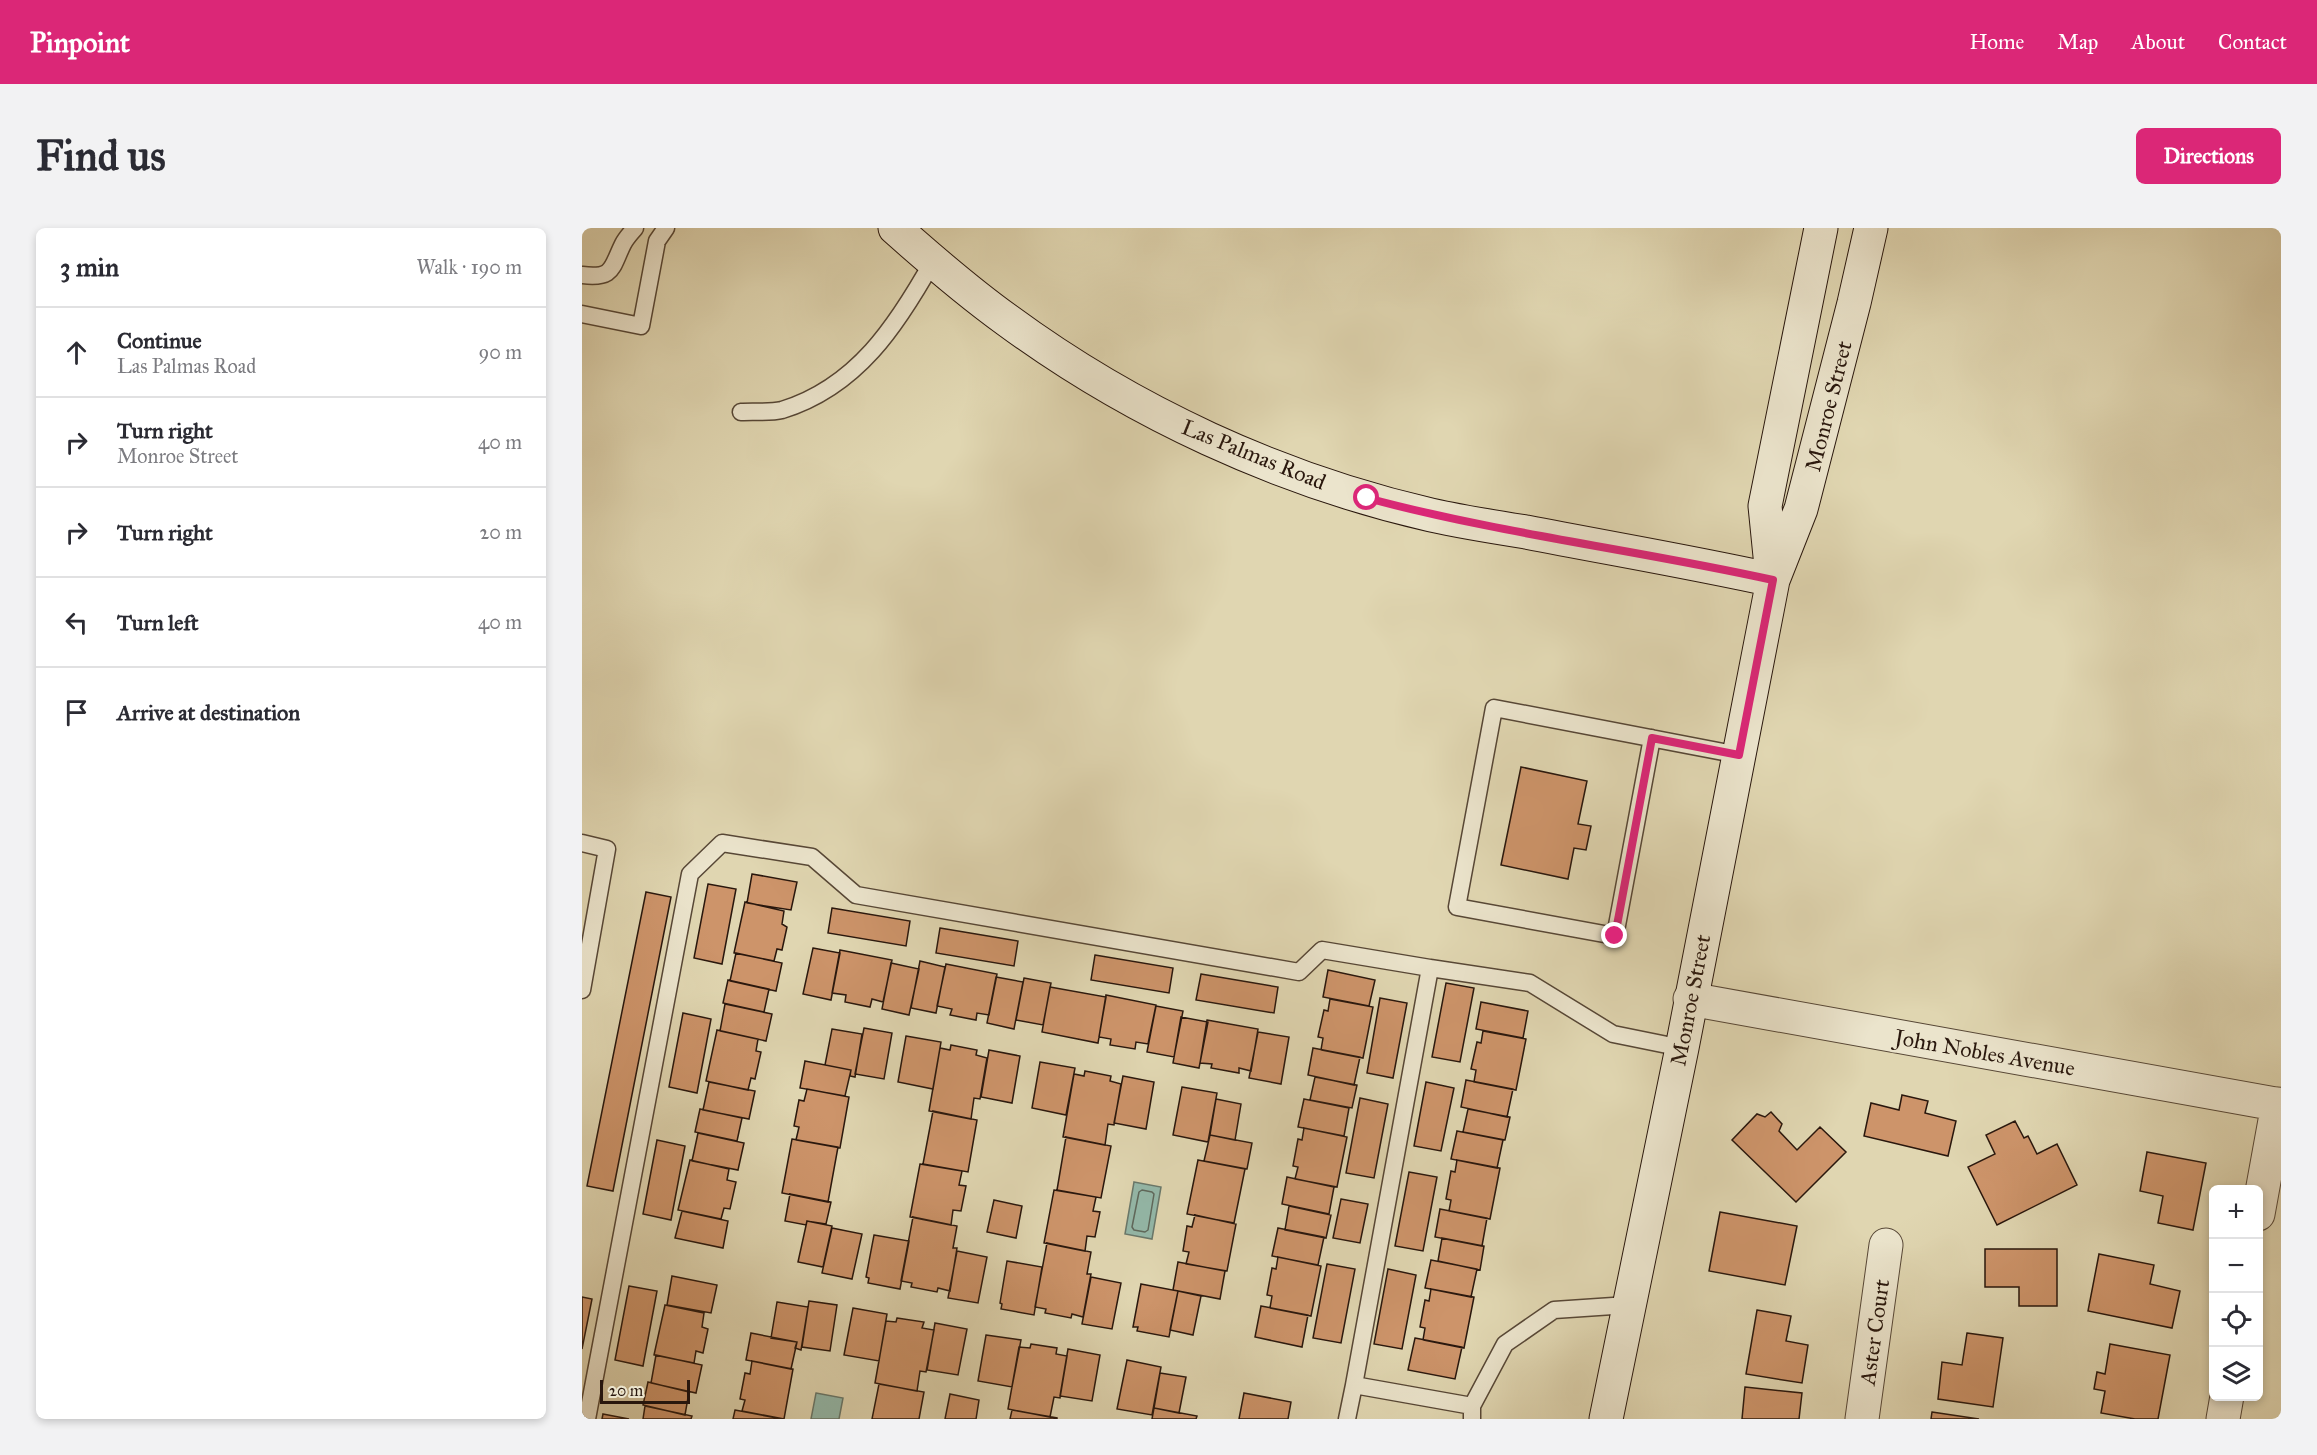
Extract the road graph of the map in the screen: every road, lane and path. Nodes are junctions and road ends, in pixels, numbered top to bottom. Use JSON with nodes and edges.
{"nodes":[{"id":1,"x":635,"y":228,"type":"edge"},
{"id":2,"x":666,"y":228,"type":"edge"},
{"id":3,"x":895,"y":228,"type":"edge"},
{"id":4,"x":1821,"y":228,"type":"edge"},
{"id":5,"x":1871,"y":228,"type":"edge"},
{"id":6,"x":933,"y":261,"type":"junction"},
{"id":7,"x":582,"y":275,"type":"edge"},
{"id":8,"x":582,"y":314,"type":"edge"},
{"id":9,"x":741,"y":412,"type":"dead end"},
{"id":10,"x":1773,"y":580,"type":"junction"},
{"id":11,"x":1652,"y":738,"type":"junction"},
{"id":12,"x":1739,"y":755,"type":"junction"},
{"id":13,"x":582,"y":843,"type":"edge"},
{"id":14,"x":1430,"y":968,"type":"junction"},
{"id":15,"x":582,"y":990,"type":"edge"},
{"id":16,"x":1690,"y":999,"type":"junction"},
{"id":17,"x":1682,"y":1048,"type":"junction"},
{"id":18,"x":2279,"y":1105,"type":"edge"},
{"id":19,"x":2263,"y":1192,"type":"edge"},
{"id":20,"x":1886,"y":1245,"type":"dead end"},
{"id":21,"x":1628,"y":1305,"type":"junction"},
{"id":22,"x":1354,"y":1385,"type":"junction"},
{"id":23,"x":2226,"y":1401,"type":"edge"},
{"id":24,"x":1472,"y":1412,"type":"edge"},
{"id":25,"x":587,"y":1419,"type":"edge"},
{"id":26,"x":1347,"y":1419,"type":"edge"},
{"id":27,"x":1606,"y":1419,"type":"edge"},
{"id":28,"x":1862,"y":1419,"type":"edge"},
{"id":29,"x":2223,"y":1419,"type":"edge"}],
"edges":[{"from":1,"to":7,"type":"lane"},
{"from":2,"to":8,"type":"lane"},
{"from":3,"to":6,"type":"main road","name":"Las Palmas Road"},
{"from":4,"to":10,"type":"main road","name":"Monroe Street"},
{"from":5,"to":10,"type":"main road","name":"Monroe Street"},
{"from":6,"to":9,"type":"lane"},
{"from":6,"to":10,"type":"main road","name":"Las Palmas Road"},
{"from":10,"to":12,"type":"main road","name":"Monroe Street"},
{"from":11,"to":11,"type":"lane"},
{"from":11,"to":12,"type":"lane"},
{"from":12,"to":16,"type":"main road","name":"Monroe Street"},
{"from":13,"to":15,"type":"lane"},
{"from":14,"to":17,"type":"lane"},
{"from":14,"to":22,"type":"lane"},
{"from":14,"to":25,"type":"lane"},
{"from":16,"to":17,"type":"main road","name":"Monroe Street"},
{"from":16,"to":18,"type":"main road","name":"John Nobles Avenue"},
{"from":17,"to":21,"type":"main road","name":"Monroe Street"},
{"from":18,"to":19,"type":"main road"},
{"from":20,"to":28,"type":"main road","name":"Aster Court"},
{"from":21,"to":24,"type":"lane"},
{"from":21,"to":27,"type":"main road","name":"Monroe Street"},
{"from":22,"to":24,"type":"lane"},
{"from":22,"to":26,"type":"lane"},
{"from":23,"to":29,"type":"main road"}]}
